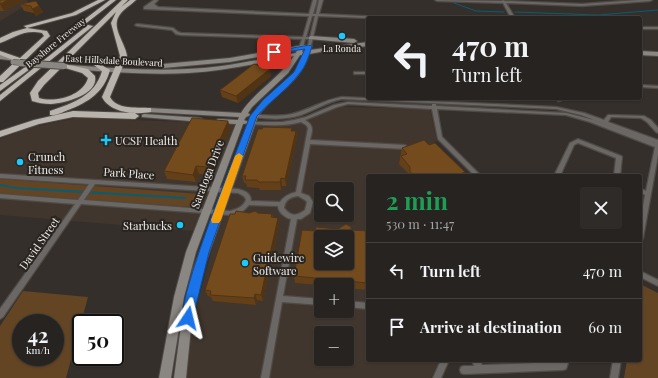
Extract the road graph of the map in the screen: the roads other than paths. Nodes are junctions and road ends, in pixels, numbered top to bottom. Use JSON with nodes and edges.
{"nodes":[{"id":1,"x":102,"y":0,"type":"edge"},
{"id":2,"x":113,"y":0,"type":"edge"},
{"id":3,"x":124,"y":0,"type":"edge"},
{"id":4,"x":133,"y":0,"type":"edge"},
{"id":5,"x":315,"y":0,"type":"edge"},
{"id":6,"x":321,"y":0,"type":"edge"},
{"id":7,"x":437,"y":0,"type":"edge"},
{"id":8,"x":650,"y":0,"type":"edge"},
{"id":9,"x":504,"y":1,"type":"edge"},
{"id":10,"x":629,"y":1,"type":"edge"},
{"id":11,"x":154,"y":3,"type":"edge"},
{"id":12,"x":157,"y":8,"type":"junction"},
{"id":13,"x":311,"y":15,"type":"junction"},
{"id":14,"x":316,"y":16,"type":"junction"},
{"id":15,"x":512,"y":16,"type":"edge"},
{"id":16,"x":366,"y":17,"type":"edge"},
{"id":17,"x":137,"y":25,"type":"dead end"},
{"id":18,"x":642,"y":28,"type":"edge"},
{"id":19,"x":658,"y":28,"type":"edge"},
{"id":20,"x":0,"y":34,"type":"edge"},
{"id":21,"x":304,"y":38,"type":"junction"},
{"id":22,"x":311,"y":38,"type":"junction"},
{"id":23,"x":0,"y":41,"type":"edge"},
{"id":24,"x":354,"y":41,"type":"junction"},
{"id":25,"x":366,"y":43,"type":"edge"},
{"id":26,"x":366,"y":43,"type":"edge"},
{"id":27,"x":301,"y":48,"type":"junction"},
{"id":28,"x":308,"y":49,"type":"junction"},
{"id":29,"x":0,"y":53,"type":"edge"},
{"id":30,"x":298,"y":54,"type":"junction"},
{"id":31,"x":642,"y":54,"type":"edge"},
{"id":32,"x":658,"y":54,"type":"edge"},
{"id":33,"x":0,"y":57,"type":"edge"},
{"id":34,"x":277,"y":58,"type":"junction"},
{"id":35,"x":15,"y":60,"type":"junction"},
{"id":36,"x":0,"y":61,"type":"edge"},
{"id":37,"x":66,"y":64,"type":"junction"},
{"id":38,"x":96,"y":64,"type":"junction"},
{"id":39,"x":293,"y":64,"type":"junction"},
{"id":40,"x":119,"y":68,"type":"junction"},
{"id":41,"x":106,"y":70,"type":"junction"},
{"id":42,"x":355,"y":73,"type":"dead end"},
{"id":43,"x":366,"y":73,"type":"edge"},
{"id":44,"x":0,"y":80,"type":"edge"},
{"id":45,"x":642,"y":86,"type":"edge"},
{"id":46,"x":658,"y":87,"type":"edge"},
{"id":47,"x":0,"y":89,"type":"edge"},
{"id":48,"x":0,"y":99,"type":"edge"},
{"id":49,"x":434,"y":105,"type":"junction"},
{"id":50,"x":444,"y":105,"type":"junction"},
{"id":51,"x":146,"y":113,"type":"junction"},
{"id":52,"x":243,"y":115,"type":"junction"},
{"id":53,"x":252,"y":119,"type":"junction"},
{"id":54,"x":301,"y":120,"type":"junction"},
{"id":55,"x":240,"y":122,"type":"junction"},
{"id":56,"x":605,"y":122,"type":"junction"},
{"id":57,"x":658,"y":131,"type":"edge"},
{"id":58,"x":0,"y":133,"type":"edge"},
{"id":59,"x":309,"y":142,"type":"junction"},
{"id":60,"x":658,"y":144,"type":"edge"},
{"id":61,"x":405,"y":147,"type":"edge"},
{"id":62,"x":476,"y":174,"type":"edge"},
{"id":63,"x":558,"y":174,"type":"edge"},
{"id":64,"x":616,"y":174,"type":"edge"},
{"id":65,"x":0,"y":176,"type":"edge"},
{"id":66,"x":93,"y":182,"type":"junction"},
{"id":67,"x":214,"y":190,"type":"junction"},
{"id":68,"x":227,"y":190,"type":"junction"},
{"id":69,"x":642,"y":191,"type":"edge"},
{"id":70,"x":298,"y":194,"type":"junction"},
{"id":71,"x":648,"y":194,"type":"junction"},
{"id":72,"x":0,"y":196,"type":"edge"},
{"id":73,"x":81,"y":200,"type":"junction"},
{"id":74,"x":249,"y":202,"type":"junction"},
{"id":75,"x":281,"y":204,"type":"junction"},
{"id":76,"x":206,"y":210,"type":"junction"},
{"id":77,"x":218,"y":212,"type":"junction"},
{"id":78,"x":294,"y":217,"type":"junction"},
{"id":79,"x":642,"y":227,"type":"edge"},
{"id":80,"x":642,"y":275,"type":"edge"},
{"id":81,"x":658,"y":283,"type":"edge"},
{"id":82,"x":280,"y":298,"type":"junction"},
{"id":83,"x":314,"y":301,"type":"edge"},
{"id":84,"x":354,"y":305,"type":"edge"},
{"id":85,"x":366,"y":306,"type":"edge"},
{"id":86,"x":0,"y":315,"type":"edge"},
{"id":87,"x":444,"y":362,"type":"edge"},
{"id":88,"x":477,"y":362,"type":"edge"},
{"id":89,"x":564,"y":362,"type":"edge"},
{"id":90,"x":617,"y":362,"type":"edge"},
{"id":91,"x":479,"y":369,"type":"junction"},
{"id":92,"x":464,"y":370,"type":"dead end"},
{"id":93,"x":165,"y":378,"type":"edge"},
{"id":94,"x":180,"y":378,"type":"edge"},
{"id":95,"x":265,"y":378,"type":"edge"},
{"id":96,"x":437,"y":378,"type":"edge"},
{"id":97,"x":614,"y":378,"type":"edge"}],
"edges":[{"from":1,"to":20,"type":"highway"},
{"from":2,"to":47,"type":"highway","name":"Bayshore Freeway"},
{"from":3,"to":37,"type":"highway"},
{"from":3,"to":48,"type":"highway","name":"Bayshore Freeway"},
{"from":4,"to":40,"type":"highway"},
{"from":5,"to":13,"type":"street","name":"Saratoga Drive"},
{"from":6,"to":14,"type":"street"},
{"from":7,"to":9,"type":"street"},
{"from":8,"to":10,"type":"street"},
{"from":9,"to":10,"type":"street"},
{"from":9,"to":15,"type":"street"},
{"from":11,"to":12,"type":"street"},
{"from":11,"to":12,"type":"street"},
{"from":12,"to":13,"type":"street"},
{"from":13,"to":14,"type":"street"},
{"from":13,"to":21,"type":"street","name":"Saratoga Drive"},
{"from":14,"to":16,"type":"street"},
{"from":14,"to":22,"type":"street"},
{"from":17,"to":21,"type":"street"},
{"from":18,"to":19,"type":"street"},
{"from":21,"to":22,"type":"street"},
{"from":21,"to":27,"type":"street","name":"Saratoga Drive"},
{"from":22,"to":24,"type":"main road"},
{"from":22,"to":28,"type":"street"},
{"from":23,"to":44,"type":"highway"},
{"from":24,"to":25,"type":"main road","name":"East Hillsdale Boulevard"},
{"from":24,"to":28,"type":"main road","name":"East Hillsdale Boulevard"},
{"from":26,"to":28,"type":"main road","name":"East Hillsdale Boulevard"},
{"from":27,"to":28,"type":"main road","name":"East Hillsdale Boulevard"},
{"from":27,"to":30,"type":"main road","name":"Saratoga Drive"},
{"from":27,"to":40,"type":"main road","name":"East Hillsdale Boulevard"},
{"from":28,"to":30,"type":"main road","name":"East Hillsdale Boulevard"},
{"from":28,"to":53,"type":"main road"},
{"from":29,"to":35,"type":"highway"},
{"from":30,"to":34,"type":"main road","name":"East Hillsdale Boulevard"},
{"from":30,"to":39,"type":"main road","name":"Saratoga Drive"},
{"from":31,"to":32,"type":"main road"},
{"from":33,"to":35,"type":"main road","name":"East Hillsdale Boulevard"},
{"from":34,"to":39,"type":"main road"},
{"from":34,"to":40,"type":"main road","name":"East Hillsdale Boulevard"},
{"from":35,"to":36,"type":"main road","name":"East Hillsdale Boulevard"},
{"from":35,"to":37,"type":"main road","name":"East Hillsdale Boulevard","bridge":true},
{"from":37,"to":38,"type":"main road","name":"East Hillsdale Boulevard"},
{"from":37,"to":41,"type":"main road","name":"East Hillsdale Boulevard"},
{"from":38,"to":40,"type":"main road","name":"East Hillsdale Boulevard"},
{"from":38,"to":41,"type":"highway"},
{"from":39,"to":52,"type":"main road","name":"Saratoga Drive"},
{"from":40,"to":41,"type":"main road","name":"East Hillsdale Boulevard"},
{"from":40,"to":51,"type":"highway"},
{"from":41,"to":58,"type":"highway"},
{"from":42,"to":43,"type":"street"},
{"from":45,"to":46,"type":"street"},
{"from":49,"to":50,"type":"street"},
{"from":49,"to":53,"type":"street"},
{"from":49,"to":54,"type":"street"},
{"from":49,"to":62,"type":"street"},
{"from":50,"to":56,"type":"street"},
{"from":50,"to":60,"type":"street"},
{"from":51,"to":52,"type":"main road"},
{"from":51,"to":55,"type":"main road"},
{"from":51,"to":58,"type":"highway"},
{"from":52,"to":53,"type":"main road"},
{"from":52,"to":55,"type":"main road","name":"Saratoga Drive"},
{"from":53,"to":54,"type":"street"},
{"from":53,"to":55,"type":"main road"},
{"from":53,"to":68,"type":"main road"},
{"from":54,"to":59,"type":"street"},
{"from":55,"to":67,"type":"main road","name":"Saratoga Drive"},
{"from":56,"to":57,"type":"street"},
{"from":56,"to":60,"type":"street"},
{"from":59,"to":61,"type":"street"},
{"from":59,"to":70,"type":"street"},
{"from":60,"to":71,"type":"street"},
{"from":63,"to":64,"type":"street"},
{"from":65,"to":66,"type":"street","name":"Park Place"},
{"from":66,"to":67,"type":"street","name":"Park Place"},
{"from":66,"to":73,"type":"street","name":"David Street"},
{"from":67,"to":68,"type":"street","name":"Park Place"},
{"from":67,"to":76,"type":"main road","name":"Saratoga Drive"},
{"from":68,"to":74,"type":"street","name":"Park Place"},
{"from":68,"to":77,"type":"main road"},
{"from":69,"to":71,"type":"street"},
{"from":70,"to":75,"type":"street"},
{"from":70,"to":78,"type":"street"},
{"from":71,"to":79,"type":"street"},
{"from":72,"to":73,"type":"street"},
{"from":73,"to":76,"type":"street"},
{"from":73,"to":86,"type":"street","name":"David Street"},
{"from":74,"to":75,"type":"street"},
{"from":74,"to":77,"type":"street"},
{"from":75,"to":78,"type":"street"},
{"from":76,"to":77,"type":"street"},
{"from":76,"to":93,"type":"main road","name":"Saratoga Drive"},
{"from":77,"to":94,"type":"main road"},
{"from":78,"to":82,"type":"street"},
{"from":80,"to":81,"type":"street"},
{"from":82,"to":83,"type":"street"},
{"from":82,"to":95,"type":"street"},
{"from":84,"to":85,"type":"street"},
{"from":87,"to":96,"type":"street"},
{"from":88,"to":91,"type":"street"},
{"from":89,"to":91,"type":"street"},
{"from":90,"to":97,"type":"street"},
{"from":91,"to":92,"type":"street"}]}
